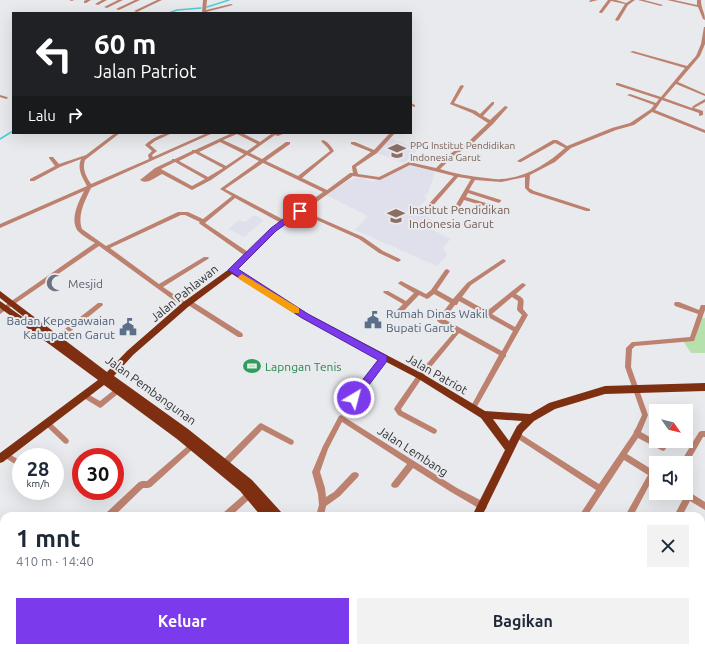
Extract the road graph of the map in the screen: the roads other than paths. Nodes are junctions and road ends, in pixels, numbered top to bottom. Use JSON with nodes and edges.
{"nodes":[{"id":1,"x":89,"y":0,"type":"edge"},
{"id":2,"x":105,"y":0,"type":"edge"},
{"id":3,"x":121,"y":0,"type":"edge"},
{"id":4,"x":138,"y":0,"type":"edge"},
{"id":5,"x":160,"y":0,"type":"edge"},
{"id":6,"x":205,"y":0,"type":"edge"},
{"id":7,"x":596,"y":0,"type":"edge"},
{"id":8,"x":611,"y":0,"type":"edge"},
{"id":9,"x":633,"y":0,"type":"edge"},
{"id":10,"x":640,"y":0,"type":"edge"},
{"id":11,"x":669,"y":0,"type":"edge"},
{"id":12,"x":698,"y":0,"type":"edge"},
{"id":13,"x":591,"y":1,"type":"dead end"},
{"id":14,"x":84,"y":2,"type":"dead end"},
{"id":15,"x":677,"y":2,"type":"junction"},
{"id":16,"x":97,"y":4,"type":"dead end"},
{"id":17,"x":627,"y":4,"type":"junction"},
{"id":18,"x":232,"y":5,"type":"dead end"},
{"id":19,"x":660,"y":5,"type":"dead end"},
{"id":20,"x":675,"y":6,"type":"dead end"},
{"id":21,"x":699,"y":6,"type":"junction"},
{"id":22,"x":106,"y":7,"type":"dead end"},
{"id":23,"x":118,"y":9,"type":"dead end"},
{"id":24,"x":136,"y":11,"type":"dead end"},
{"id":25,"x":204,"y":12,"type":"edge"},
{"id":26,"x":601,"y":12,"type":"dead end"},
{"id":27,"x":705,"y":18,"type":"edge"},
{"id":28,"x":617,"y":20,"type":"dead end"},
{"id":29,"x":705,"y":28,"type":"edge"},
{"id":30,"x":632,"y":52,"type":"dead end"},
{"id":31,"x":698,"y":56,"type":"junction"},
{"id":32,"x":705,"y":58,"type":"edge"},
{"id":33,"x":688,"y":68,"type":"junction"},
{"id":34,"x":676,"y":83,"type":"junction"},
{"id":35,"x":617,"y":84,"type":"dead end"},
{"id":36,"x":462,"y":86,"type":"dead end"},
{"id":37,"x":629,"y":95,"type":"dead end"},
{"id":38,"x":705,"y":95,"type":"edge"},
{"id":39,"x":0,"y":96,"type":"edge"},
{"id":40,"x":6,"y":98,"type":"dead end"},
{"id":41,"x":662,"y":98,"type":"junction"},
{"id":42,"x":705,"y":100,"type":"edge"},
{"id":43,"x":493,"y":103,"type":"dead end"},
{"id":44,"x":656,"y":104,"type":"junction"},
{"id":45,"x":506,"y":107,"type":"dead end"},
{"id":46,"x":694,"y":107,"type":"dead end"},
{"id":47,"x":652,"y":110,"type":"junction"},
{"id":48,"x":701,"y":115,"type":"dead end"},
{"id":49,"x":480,"y":116,"type":"junction"},
{"id":50,"x":491,"y":122,"type":"junction"},
{"id":51,"x":705,"y":132,"type":"edge"},
{"id":52,"x":117,"y":134,"type":"edge"},
{"id":53,"x":168,"y":134,"type":"edge"},
{"id":54,"x":209,"y":134,"type":"edge"},
{"id":55,"x":234,"y":134,"type":"edge"},
{"id":56,"x":239,"y":134,"type":"edge"},
{"id":57,"x":273,"y":134,"type":"edge"},
{"id":58,"x":392,"y":134,"type":"edge"},
{"id":59,"x":217,"y":141,"type":"junction"},
{"id":60,"x":323,"y":141,"type":"dead end"},
{"id":61,"x":288,"y":143,"type":"dead end"},
{"id":62,"x":353,"y":143,"type":"dead end"},
{"id":63,"x":260,"y":144,"type":"junction"},
{"id":64,"x":567,"y":148,"type":"junction"},
{"id":65,"x":194,"y":151,"type":"junction"},
{"id":66,"x":374,"y":152,"type":"junction"},
{"id":67,"x":246,"y":154,"type":"junction"},
{"id":68,"x":85,"y":156,"type":"junction"},
{"id":69,"x":51,"y":158,"type":"dead end"},
{"id":70,"x":151,"y":159,"type":"junction"},
{"id":71,"x":174,"y":160,"type":"junction"},
{"id":72,"x":264,"y":161,"type":"junction"},
{"id":73,"x":519,"y":161,"type":"dead end"},
{"id":74,"x":58,"y":166,"type":"junction"},
{"id":75,"x":226,"y":168,"type":"junction"},
{"id":76,"x":437,"y":170,"type":"junction"},
{"id":77,"x":356,"y":174,"type":"junction"},
{"id":78,"x":528,"y":174,"type":"junction"},
{"id":79,"x":457,"y":175,"type":"junction"},
{"id":80,"x":299,"y":178,"type":"junction"},
{"id":81,"x":474,"y":178,"type":"junction"},
{"id":82,"x":209,"y":179,"type":"junction"},
{"id":83,"x":32,"y":180,"type":"dead end"},
{"id":84,"x":89,"y":186,"type":"junction"},
{"id":85,"x":466,"y":191,"type":"junction"},
{"id":86,"x":327,"y":192,"type":"junction"},
{"id":87,"x":235,"y":196,"type":"junction"},
{"id":88,"x":463,"y":198,"type":"junction"},
{"id":89,"x":499,"y":201,"type":"dead end"},
{"id":90,"x":429,"y":207,"type":"dead end"},
{"id":91,"x":457,"y":208,"type":"dead end"},
{"id":92,"x":500,"y":209,"type":"dead end"},
{"id":93,"x":588,"y":210,"type":"dead end"},
{"id":94,"x":300,"y":211,"type":"junction"},
{"id":95,"x":203,"y":221,"type":"junction"},
{"id":96,"x":284,"y":222,"type":"junction"},
{"id":97,"x":0,"y":226,"type":"edge"},
{"id":98,"x":99,"y":243,"type":"junction"},
{"id":99,"x":106,"y":248,"type":"junction"},
{"id":100,"x":248,"y":255,"type":"junction"},
{"id":101,"x":206,"y":258,"type":"dead end"},
{"id":102,"x":398,"y":260,"type":"dead end"},
{"id":103,"x":503,"y":261,"type":"dead end"},
{"id":104,"x":232,"y":270,"type":"junction"},
{"id":105,"x":447,"y":271,"type":"dead end"},
{"id":106,"x":401,"y":283,"type":"dead end"},
{"id":107,"x":523,"y":285,"type":"dead end"},
{"id":108,"x":160,"y":286,"type":"junction"},
{"id":109,"x":433,"y":291,"type":"junction"},
{"id":110,"x":386,"y":292,"type":"dead end"},
{"id":111,"x":418,"y":292,"type":"junction"},
{"id":112,"x":0,"y":294,"type":"edge"},
{"id":113,"x":512,"y":294,"type":"junction"},
{"id":114,"x":456,"y":300,"type":"junction"},
{"id":115,"x":187,"y":303,"type":"junction"},
{"id":116,"x":406,"y":304,"type":"junction"},
{"id":117,"x":677,"y":304,"type":"dead end"},
{"id":118,"x":100,"y":305,"type":"dead end"},
{"id":119,"x":4,"y":307,"type":"edge"},
{"id":120,"x":488,"y":314,"type":"junction"},
{"id":121,"x":395,"y":316,"type":"dead end"},
{"id":122,"x":516,"y":330,"type":"junction"},
{"id":123,"x":458,"y":331,"type":"junction"},
{"id":124,"x":240,"y":335,"type":"dead end"},
{"id":125,"x":58,"y":338,"type":"junction"},
{"id":126,"x":504,"y":354,"type":"junction"},
{"id":127,"x":384,"y":358,"type":"junction"},
{"id":128,"x":420,"y":376,"type":"junction"},
{"id":129,"x":105,"y":378,"type":"junction"},
{"id":130,"x":705,"y":388,"type":"edge"},
{"id":131,"x":637,"y":389,"type":"junction"},
{"id":132,"x":123,"y":392,"type":"junction"},
{"id":133,"x":84,"y":395,"type":"junction"},
{"id":134,"x":354,"y":398,"type":"dead end"},
{"id":135,"x":473,"y":408,"type":"junction"},
{"id":136,"x":484,"y":415,"type":"junction"},
{"id":137,"x":531,"y":418,"type":"junction"},
{"id":138,"x":47,"y":423,"type":"junction"},
{"id":139,"x":434,"y":431,"type":"dead end"},
{"id":140,"x":636,"y":433,"type":"junction"},
{"id":141,"x":705,"y":434,"type":"edge"},
{"id":142,"x":517,"y":435,"type":"junction"},
{"id":143,"x":649,"y":440,"type":"edge"},
{"id":144,"x":66,"y":441,"type":"dead end"},
{"id":145,"x":190,"y":441,"type":"junction"},
{"id":146,"x":291,"y":442,"type":"dead end"},
{"id":147,"x":510,"y":449,"type":"junction"},
{"id":148,"x":622,"y":455,"type":"junction"},
{"id":149,"x":688,"y":456,"type":"edge"},
{"id":150,"x":3,"y":457,"type":"edge"},
{"id":151,"x":225,"y":463,"type":"junction"},
{"id":152,"x":412,"y":463,"type":"junction"},
{"id":153,"x":649,"y":472,"type":"edge"},
{"id":154,"x":355,"y":475,"type":"dead end"},
{"id":155,"x":649,"y":483,"type":"edge"},
{"id":156,"x":396,"y":485,"type":"dead end"},
{"id":157,"x":600,"y":489,"type":"junction"},
{"id":158,"x":252,"y":492,"type":"junction"},
{"id":159,"x":693,"y":496,"type":"edge"},
{"id":160,"x":685,"y":500,"type":"edge"},
{"id":161,"x":704,"y":501,"type":"edge"},
{"id":162,"x":322,"y":504,"type":"junction"},
{"id":163,"x":483,"y":506,"type":"junction"},
{"id":164,"x":113,"y":512,"type":"edge"},
{"id":165,"x":230,"y":512,"type":"edge"},
{"id":166,"x":265,"y":512,"type":"edge"},
{"id":167,"x":274,"y":512,"type":"edge"},
{"id":168,"x":321,"y":512,"type":"edge"},
{"id":169,"x":479,"y":512,"type":"edge"},
{"id":170,"x":586,"y":512,"type":"edge"},
{"id":171,"x":631,"y":512,"type":"edge"},
{"id":172,"x":680,"y":512,"type":"edge"}],
"edges":[{"from":1,"to":14,"type":"street"},
{"from":2,"to":16,"type":"street"},
{"from":3,"to":22,"type":"street"},
{"from":4,"to":23,"type":"street"},
{"from":5,"to":24,"type":"street"},
{"from":6,"to":25,"type":"street"},
{"from":7,"to":13,"type":"street"},
{"from":8,"to":17,"type":"street"},
{"from":8,"to":26,"type":"street"},
{"from":9,"to":17,"type":"street"},
{"from":10,"to":19,"type":"street"},
{"from":11,"to":15,"type":"street"},
{"from":12,"to":21,"type":"street"},
{"from":15,"to":20,"type":"street"},
{"from":15,"to":21,"type":"street"},
{"from":17,"to":28,"type":"street"},
{"from":18,"to":25,"type":"street"},
{"from":21,"to":27,"type":"street"},
{"from":29,"to":31,"type":"street"},
{"from":30,"to":33,"type":"street"},
{"from":31,"to":32,"type":"street"},
{"from":31,"to":33,"type":"street"},
{"from":33,"to":34,"type":"street"},
{"from":34,"to":38,"type":"street"},
{"from":34,"to":41,"type":"street"},
{"from":35,"to":41,"type":"street"},
{"from":36,"to":49,"type":"street"},
{"from":37,"to":44,"type":"street"},
{"from":39,"to":40,"type":"street"},
{"from":41,"to":44,"type":"street"},
{"from":41,"to":48,"type":"street"},
{"from":42,"to":46,"type":"street"},
{"from":43,"to":49,"type":"street"},
{"from":44,"to":47,"type":"street"},
{"from":45,"to":50,"type":"street"},
{"from":47,"to":51,"type":"street"},
{"from":47,"to":64,"type":"street"},
{"from":49,"to":50,"type":"street"},
{"from":50,"to":76,"type":"street"},
{"from":52,"to":68,"type":"street"},
{"from":53,"to":70,"type":"street"},
{"from":54,"to":70,"type":"street"},
{"from":55,"to":59,"type":"street"},
{"from":56,"to":63,"type":"street"},
{"from":57,"to":63,"type":"street"},
{"from":58,"to":66,"type":"street"},
{"from":59,"to":65,"type":"street"},
{"from":59,"to":67,"type":"street"},
{"from":60,"to":80,"type":"street"},
{"from":61,"to":72,"type":"street"},
{"from":62,"to":66,"type":"street"},
{"from":63,"to":67,"type":"street"},
{"from":64,"to":73,"type":"street"},
{"from":64,"to":78,"type":"street"},
{"from":65,"to":71,"type":"street"},
{"from":65,"to":75,"type":"street"},
{"from":66,"to":77,"type":"street"},
{"from":67,"to":72,"type":"street"},
{"from":67,"to":75,"type":"street"},
{"from":68,"to":74,"type":"street"},
{"from":68,"to":84,"type":"street"},
{"from":69,"to":74,"type":"street"},
{"from":70,"to":84,"type":"street"},
{"from":71,"to":82,"type":"street"},
{"from":71,"to":82,"type":"street"},
{"from":72,"to":80,"type":"street"},
{"from":72,"to":87,"type":"street"},
{"from":74,"to":83,"type":"street"},
{"from":75,"to":82,"type":"street"},
{"from":76,"to":77,"type":"street"},
{"from":76,"to":79,"type":"street"},
{"from":77,"to":86,"type":"street","name":"Jalan Pahlawan"},
{"from":78,"to":81,"type":"street"},
{"from":78,"to":93,"type":"street"},
{"from":79,"to":81,"type":"street"},
{"from":79,"to":90,"type":"street"},
{"from":80,"to":86,"type":"street"},
{"from":81,"to":85,"type":"street"},
{"from":84,"to":97,"type":"street"},
{"from":84,"to":98,"type":"street"},
{"from":85,"to":88,"type":"street"},
{"from":85,"to":89,"type":"street"},
{"from":86,"to":94,"type":"street","name":"Jalan Pahlawan"},
{"from":87,"to":95,"type":"street"},
{"from":87,"to":96,"type":"street"},
{"from":88,"to":91,"type":"street"},
{"from":88,"to":92,"type":"street"},
{"from":94,"to":96,"type":"street","name":"Jalan Pahlawan"},
{"from":94,"to":102,"type":"street"},
{"from":95,"to":99,"type":"street"},
{"from":95,"to":100,"type":"street"},
{"from":96,"to":100,"type":"street","name":"Jalan Pahlawan"},
{"from":98,"to":99,"type":"street"},
{"from":98,"to":119,"type":"street"},
{"from":99,"to":108,"type":"street"},
{"from":100,"to":104,"type":"street","name":"Jalan Pahlawan"},
{"from":101,"to":108,"type":"street"},
{"from":103,"to":114,"type":"street"},
{"from":104,"to":115,"type":"main road","name":"Jalan Pahlawan"},
{"from":104,"to":127,"type":"main road","name":"Jalan Patriot"},
{"from":105,"to":109,"type":"street"},
{"from":106,"to":111,"type":"street"},
{"from":107,"to":113,"type":"street"},
{"from":108,"to":115,"type":"street"},
{"from":109,"to":111,"type":"street"},
{"from":109,"to":114,"type":"street"},
{"from":110,"to":116,"type":"street"},
{"from":111,"to":116,"type":"street"},
{"from":112,"to":119,"type":"main road","name":"Jalan Pembangunan"},
{"from":113,"to":120,"type":"street"},
{"from":113,"to":122,"type":"street"},
{"from":114,"to":120,"type":"street"},
{"from":114,"to":123,"type":"street"},
{"from":115,"to":124,"type":"street"},
{"from":115,"to":129,"type":"main road","name":"Jalan Pahlawan"},
{"from":116,"to":121,"type":"street"},
{"from":117,"to":131,"type":"street"},
{"from":118,"to":125,"type":"street"},
{"from":119,"to":125,"type":"main road","name":"Jalan Pembangunan"},
{"from":119,"to":129,"type":"main road","name":"Jalan Pembangunan"},
{"from":120,"to":122,"type":"street"},
{"from":122,"to":126,"type":"street"},
{"from":123,"to":126,"type":"street"},
{"from":123,"to":128,"type":"street"},
{"from":125,"to":129,"type":"main road","name":"Jalan Pembangunan"},
{"from":126,"to":135,"type":"street"},
{"from":127,"to":128,"type":"main road","name":"Jalan Patriot"},
{"from":127,"to":134,"type":"street"},
{"from":128,"to":135,"type":"main road","name":"Jalan Patriot"},
{"from":128,"to":139,"type":"street"},
{"from":129,"to":132,"type":"main road","name":"Jalan Pembangunan"},
{"from":129,"to":133,"type":"main road","name":"Jalan Pahlawan"},
{"from":130,"to":131,"type":"main road"},
{"from":131,"to":137,"type":"main road"},
{"from":131,"to":140,"type":"street"},
{"from":132,"to":133,"type":"street"},
{"from":132,"to":145,"type":"main road","name":"Jalan Pembangunan"},
{"from":133,"to":138,"type":"main road","name":"Jalan Pahlawan"},
{"from":135,"to":136,"type":"main road","name":"Jalan Patriot"},
{"from":136,"to":137,"type":"main road","name":"Jalan Patriot"},
{"from":136,"to":147,"type":"main road","name":"Jalan Patriot"},
{"from":137,"to":142,"type":"main road"},
{"from":138,"to":144,"type":"street"},
{"from":138,"to":150,"type":"main road","name":"Jalan Pahlawan"},
{"from":140,"to":143,"type":"street"},
{"from":140,"to":148,"type":"street"},
{"from":141,"to":149,"type":"street"},
{"from":142,"to":147,"type":"main road"},
{"from":142,"to":157,"type":"street"},
{"from":145,"to":151,"type":"main road","name":"Jalan Pembangunan"},
{"from":145,"to":158,"type":"main road","name":"Jalan Pembangunan"},
{"from":145,"to":164,"type":"street"},
{"from":146,"to":151,"type":"street"},
{"from":147,"to":163,"type":"main road"},
{"from":148,"to":153,"type":"street"},
{"from":148,"to":157,"type":"street"},
{"from":151,"to":158,"type":"main road","name":"Jalan Pembangunan"},
{"from":152,"to":156,"type":"street"},
{"from":152,"to":162,"type":"street","name":"Jalan Lembang"},
{"from":152,"to":163,"type":"street","name":"Jalan Lembang"},
{"from":154,"to":162,"type":"street"},
{"from":155,"to":171,"type":"street"},
{"from":157,"to":170,"type":"street"},
{"from":158,"to":165,"type":"street"},
{"from":158,"to":166,"type":"main road","name":"Jalan Pembangunan"},
{"from":158,"to":167,"type":"main road","name":"Jalan Pembangunan"},
{"from":159,"to":161,"type":"street"},
{"from":160,"to":172,"type":"street"},
{"from":162,"to":168,"type":"street","name":"Jalan Lembang"},
{"from":163,"to":169,"type":"main road"}]}
